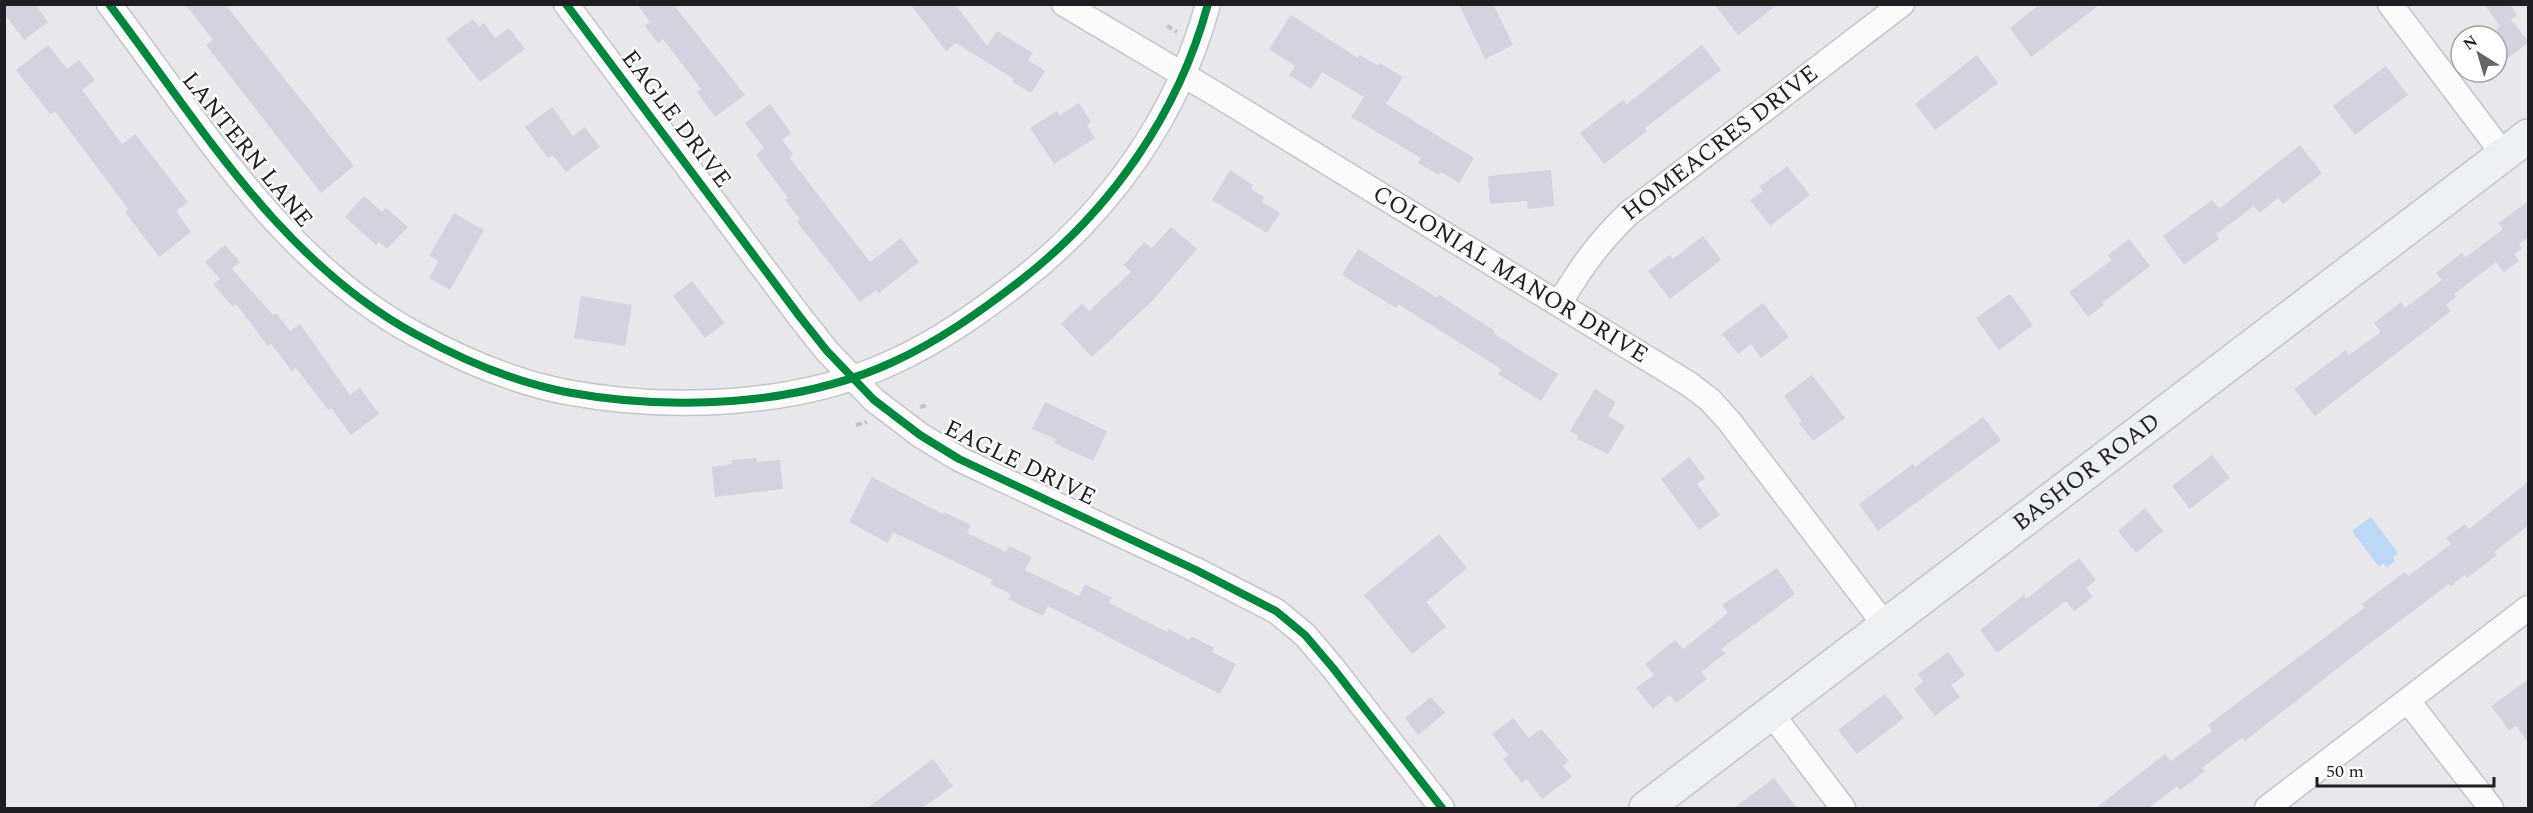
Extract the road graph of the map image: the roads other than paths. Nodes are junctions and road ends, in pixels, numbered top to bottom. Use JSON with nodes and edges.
{"nodes":[{"id":1,"x":109,"y":4,"type":"edge"},
{"id":2,"x":566,"y":4,"type":"edge"},
{"id":3,"x":1064,"y":4,"type":"edge"},
{"id":4,"x":1208,"y":4,"type":"edge"},
{"id":5,"x":1902,"y":4,"type":"edge"},
{"id":6,"x":2390,"y":4,"type":"edge"},
{"id":7,"x":1183,"y":75,"type":"junction"},
{"id":8,"x":2516,"y":146,"type":"edge"},
{"id":9,"x":1560,"y":304,"type":"junction"},
{"id":10,"x":851,"y":378,"type":"junction"},
{"id":11,"x":2529,"y":608,"type":"edge"},
{"id":12,"x":1885,"y":626,"type":"junction"},
{"id":13,"x":2408,"y":700,"type":"junction"},
{"id":14,"x":1771,"y":713,"type":"junction"},
{"id":15,"x":1442,"y":808,"type":"edge"},
{"id":16,"x":1646,"y":808,"type":"edge"},
{"id":17,"x":1844,"y":808,"type":"edge"},
{"id":18,"x":2266,"y":808,"type":"edge"},
{"id":19,"x":2491,"y":808,"type":"edge"}],
"edges":[{"from":1,"to":10,"type":"street","name":"LANTERN LANE"},
{"from":2,"to":10,"type":"street","name":"EAGLE DRIVE"},
{"from":3,"to":7,"type":"street","name":"COLONIAL MANOR DRIVE"},
{"from":4,"to":7,"type":"street","name":"LANTERN LANE"},
{"from":5,"to":9,"type":"street","name":"HOMEACRES DRIVE"},
{"from":6,"to":8,"type":"street"},
{"from":7,"to":9,"type":"street","name":"COLONIAL MANOR DRIVE"},
{"from":7,"to":10,"type":"street","name":"LANTERN LANE"},
{"from":8,"to":12,"type":"street","name":"BASHOR ROAD"},
{"from":9,"to":12,"type":"street","name":"COLONIAL MANOR DRIVE"},
{"from":10,"to":15,"type":"street","name":"EAGLE DRIVE"},
{"from":11,"to":13,"type":"street"},
{"from":12,"to":14,"type":"street","name":"BASHOR ROAD"},
{"from":13,"to":18,"type":"street"},
{"from":13,"to":19,"type":"street"},
{"from":14,"to":16,"type":"street","name":"BASHOR ROAD"},
{"from":14,"to":17,"type":"street"}]}
